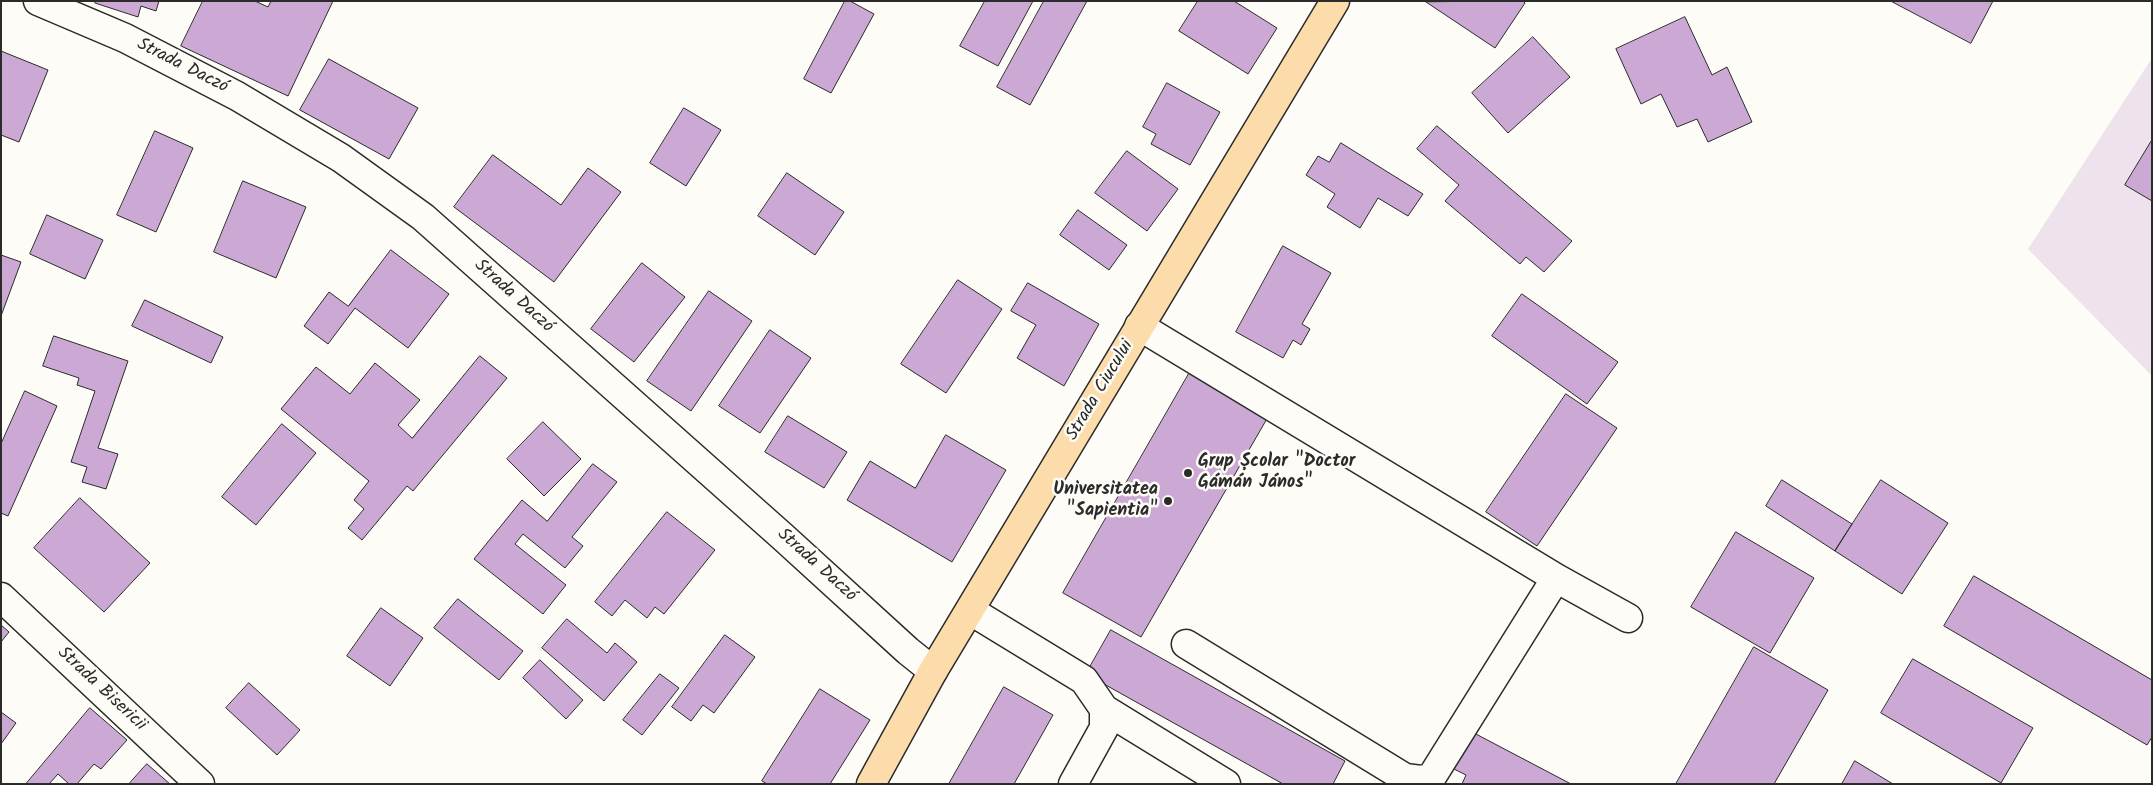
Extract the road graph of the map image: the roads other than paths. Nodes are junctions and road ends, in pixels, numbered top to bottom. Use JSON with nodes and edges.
{"nodes":[{"id":1,"x":38,"y":1,"type":"edge"},
{"id":2,"x":1335,"y":1,"type":"edge"},
{"id":3,"x":1140,"y":326,"type":"junction"},
{"id":4,"x":1556,"y":578,"type":"junction"},
{"id":5,"x":1,"y":597,"type":"edge"},
{"id":6,"x":971,"y":611,"type":"junction"},
{"id":7,"x":1628,"y":618,"type":"dead end"},
{"id":8,"x":1186,"y":644,"type":"dead end"},
{"id":9,"x":934,"y":671,"type":"junction"},
{"id":10,"x":1104,"y":709,"type":"junction"},
{"id":11,"x":200,"y":784,"type":"edge"},
{"id":12,"x":872,"y":784,"type":"edge"},
{"id":13,"x":1073,"y":784,"type":"edge"},
{"id":14,"x":1226,"y":784,"type":"edge"}],
"edges":[{"from":1,"to":9,"type":"street","name":"Strada Daczó"},
{"from":2,"to":3,"type":"main road","name":"Strada Ciucului"},
{"from":3,"to":4,"type":"street"},
{"from":3,"to":6,"type":"main road","name":"Strada Ciucului"},
{"from":4,"to":7,"type":"street"},
{"from":4,"to":8,"type":"street"},
{"from":5,"to":11,"type":"street","name":"Strada Bisericii"},
{"from":6,"to":9,"type":"main road","name":"Strada Ciucului"},
{"from":6,"to":10,"type":"street"},
{"from":9,"to":12,"type":"main road","name":"Strada Ciucului"},
{"from":10,"to":13,"type":"street"},
{"from":10,"to":14,"type":"street"}]}
